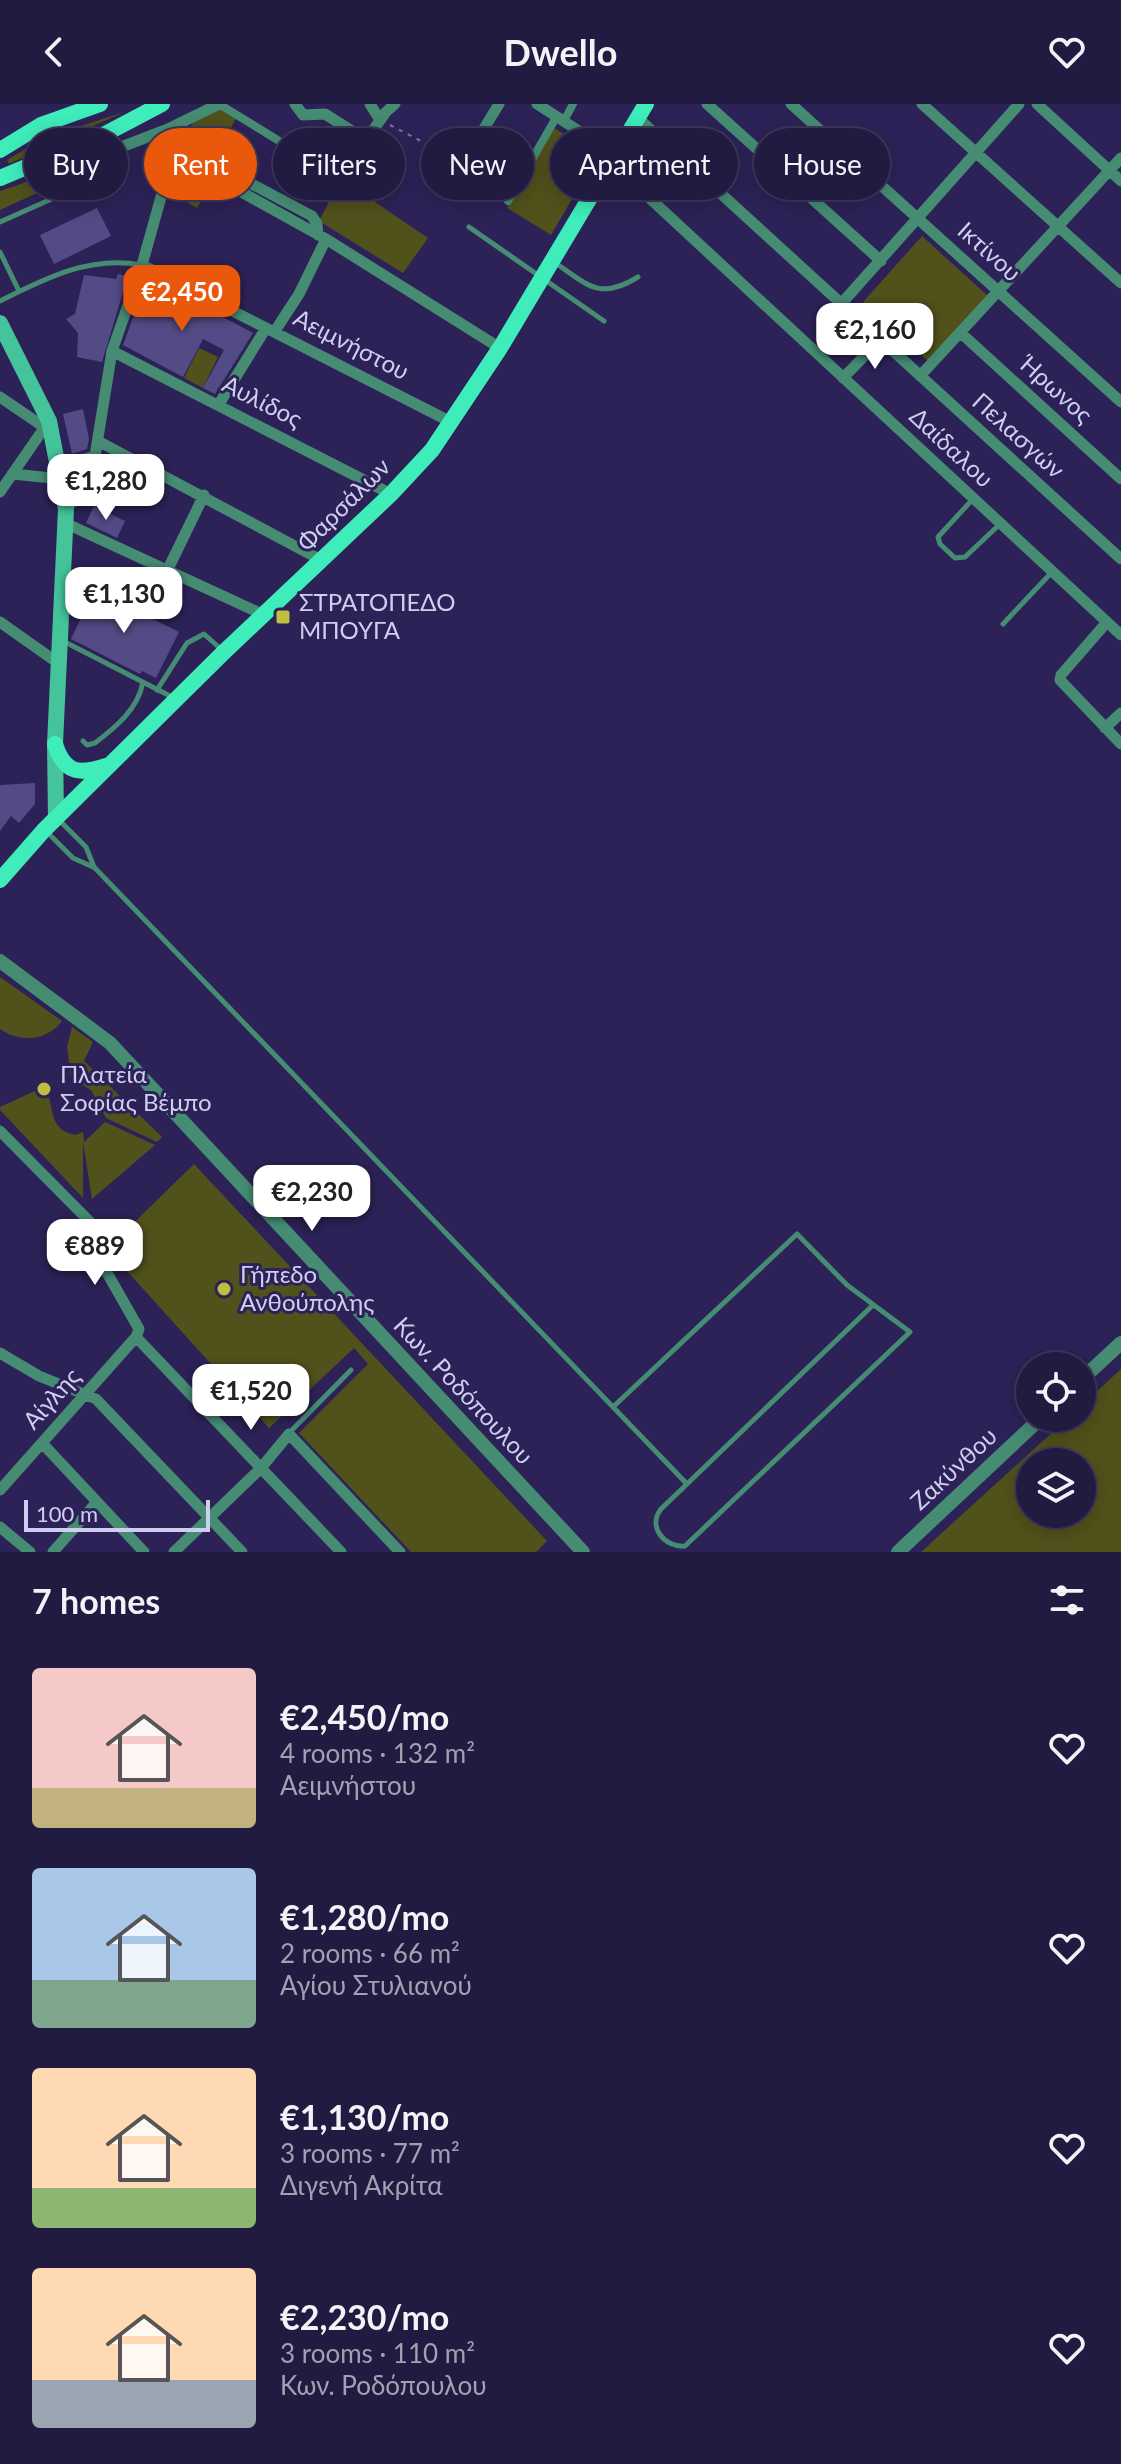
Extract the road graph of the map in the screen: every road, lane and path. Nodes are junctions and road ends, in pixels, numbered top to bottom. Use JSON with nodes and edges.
{"nodes":[{"id":1,"x":100,"y":104,"type":"edge"},
{"id":2,"x":162,"y":104,"type":"edge"},
{"id":3,"x":219,"y":104,"type":"edge"},
{"id":4,"x":295,"y":104,"type":"edge"},
{"id":5,"x":332,"y":104,"type":"edge"},
{"id":6,"x":370,"y":104,"type":"edge"},
{"id":7,"x":395,"y":104,"type":"edge"},
{"id":8,"x":499,"y":104,"type":"edge"},
{"id":9,"x":537,"y":104,"type":"edge"},
{"id":10,"x":573,"y":104,"type":"edge"},
{"id":11,"x":707,"y":104,"type":"edge"},
{"id":12,"x":791,"y":104,"type":"edge"},
{"id":13,"x":922,"y":104,"type":"edge"},
{"id":14,"x":1019,"y":104,"type":"edge"},
{"id":15,"x":1037,"y":104,"type":"edge"},
{"id":16,"x":642,"y":111,"type":"edge"},
{"id":17,"x":318,"y":113,"type":"junction"},
{"id":18,"x":560,"y":118,"type":"junction"},
{"id":19,"x":380,"y":120,"type":"junction"},
{"id":20,"x":170,"y":128,"type":"edge"},
{"id":21,"x":348,"y":128,"type":"edge"},
{"id":22,"x":374,"y":128,"type":"edge"},
{"id":23,"x":484,"y":128,"type":"edge"},
{"id":24,"x":575,"y":128,"type":"edge"},
{"id":25,"x":273,"y":137,"type":"edge"},
{"id":26,"x":421,"y":141,"type":"edge"},
{"id":27,"x":0,"y":150,"type":"edge"},
{"id":28,"x":976,"y":153,"type":"junction"},
{"id":29,"x":534,"y":157,"type":"edge"},
{"id":30,"x":1121,"y":158,"type":"edge"},
{"id":31,"x":23,"y":168,"type":"joint"},
{"id":32,"x":1110,"y":171,"type":"junction"},
{"id":33,"x":0,"y":178,"type":"edge"},
{"id":34,"x":1121,"y":181,"type":"edge"},
{"id":35,"x":257,"y":198,"type":"edge"},
{"id":36,"x":49,"y":200,"type":"edge"},
{"id":37,"x":159,"y":200,"type":"edge"},
{"id":38,"x":589,"y":200,"type":"edge"},
{"id":39,"x":654,"y":200,"type":"edge"},
{"id":40,"x":919,"y":218,"type":"junction"},
{"id":41,"x":0,"y":222,"type":"edge"},
{"id":42,"x":469,"y":227,"type":"dead end"},
{"id":43,"x":1058,"y":227,"type":"junction"},
{"id":44,"x":322,"y":237,"type":"junction"},
{"id":45,"x":0,"y":252,"type":"edge"},
{"id":46,"x":881,"y":261,"type":"junction"},
{"id":47,"x":553,"y":262,"type":"junction"},
{"id":48,"x":142,"y":265,"type":"junction"},
{"id":49,"x":638,"y":277,"type":"dead end"},
{"id":50,"x":543,"y":279,"type":"junction"},
{"id":51,"x":1121,"y":283,"type":"edge"},
{"id":52,"x":19,"y":291,"type":"junction"},
{"id":53,"x":1000,"y":292,"type":"junction"},
{"id":54,"x":0,"y":301,"type":"edge"},
{"id":55,"x":842,"y":303,"type":"junction"},
{"id":56,"x":604,"y":321,"type":"dead end"},
{"id":57,"x":271,"y":329,"type":"junction"},
{"id":58,"x":962,"y":334,"type":"junction"},
{"id":59,"x":2,"y":336,"type":"edge"},
{"id":60,"x":881,"y":339,"type":"junction"},
{"id":61,"x":500,"y":348,"type":"junction"},
{"id":62,"x":112,"y":351,"type":"junction"},
{"id":63,"x":920,"y":376,"type":"junction"},
{"id":64,"x":843,"y":378,"type":"junction"},
{"id":65,"x":0,"y":397,"type":"edge"},
{"id":66,"x":1121,"y":402,"type":"edge"},
{"id":67,"x":219,"y":404,"type":"junction"},
{"id":68,"x":453,"y":423,"type":"junction"},
{"id":69,"x":46,"y":424,"type":"junction"},
{"id":70,"x":98,"y":441,"type":"junction"},
{"id":71,"x":95,"y":456,"type":"junction"},
{"id":72,"x":61,"y":472,"type":"junction"},
{"id":73,"x":12,"y":474,"type":"junction"},
{"id":74,"x":1121,"y":479,"type":"edge"},
{"id":75,"x":0,"y":492,"type":"edge"},
{"id":76,"x":391,"y":494,"type":"junction"},
{"id":77,"x":204,"y":495,"type":"junction"},
{"id":78,"x":974,"y":498,"type":"junction"},
{"id":79,"x":65,"y":516,"type":"junction"},
{"id":80,"x":1001,"y":523,"type":"junction"},
{"id":81,"x":1121,"y":559,"type":"edge"},
{"id":82,"x":323,"y":561,"type":"junction"},
{"id":83,"x":168,"y":569,"type":"junction"},
{"id":84,"x":1053,"y":571,"type":"junction"},
{"id":85,"x":264,"y":615,"type":"junction"},
{"id":86,"x":1107,"y":622,"type":"junction"},
{"id":87,"x":1003,"y":624,"type":"dead end"},
{"id":88,"x":4,"y":625,"type":"edge"},
{"id":89,"x":1121,"y":635,"type":"edge"},
{"id":90,"x":59,"y":639,"type":"junction"},
{"id":91,"x":0,"y":641,"type":"edge"},
{"id":92,"x":224,"y":652,"type":"junction"},
{"id":93,"x":58,"y":663,"type":"junction"},
{"id":94,"x":143,"y":682,"type":"junction"},
{"id":95,"x":157,"y":690,"type":"junction"},
{"id":96,"x":176,"y":699,"type":"junction"},
{"id":97,"x":1121,"y":713,"type":"edge"},
{"id":98,"x":1105,"y":728,"type":"junction"},
{"id":99,"x":83,"y":741,"type":"dead end"},
{"id":100,"x":55,"y":744,"type":"junction"},
{"id":101,"x":1121,"y":744,"type":"edge"},
{"id":102,"x":111,"y":765,"type":"junction"},
{"id":103,"x":50,"y":824,"type":"junction"},
{"id":104,"x":94,"y":867,"type":"junction"},
{"id":105,"x":0,"y":880,"type":"edge"},
{"id":106,"x":0,"y":961,"type":"edge"},
{"id":107,"x":0,"y":1131,"type":"edge"},
{"id":108,"x":872,"y":1306,"type":"junction"},
{"id":109,"x":136,"y":1337,"type":"junction"},
{"id":110,"x":1121,"y":1343,"type":"edge"},
{"id":111,"x":0,"y":1353,"type":"edge"},
{"id":112,"x":1096,"y":1366,"type":"edge"},
{"id":113,"x":351,"y":1370,"type":"dead end"},
{"id":114,"x":86,"y":1394,"type":"junction"},
{"id":115,"x":613,"y":1407,"type":"junction"},
{"id":116,"x":1026,"y":1432,"type":"edge"},
{"id":117,"x":289,"y":1434,"type":"junction"},
{"id":118,"x":42,"y":1443,"type":"junction"},
{"id":119,"x":261,"y":1468,"type":"junction"},
{"id":120,"x":687,"y":1484,"type":"junction"},
{"id":121,"x":0,"y":1490,"type":"edge"},
{"id":122,"x":97,"y":1502,"type":"junction"},
{"id":123,"x":209,"y":1518,"type":"junction"},
{"id":124,"x":0,"y":1527,"type":"edge"},
{"id":125,"x":30,"y":1552,"type":"edge"},
{"id":126,"x":53,"y":1552,"type":"edge"},
{"id":127,"x":144,"y":1552,"type":"edge"},
{"id":128,"x":174,"y":1552,"type":"edge"},
{"id":129,"x":242,"y":1552,"type":"edge"},
{"id":130,"x":341,"y":1552,"type":"edge"},
{"id":131,"x":400,"y":1552,"type":"edge"},
{"id":132,"x":583,"y":1552,"type":"edge"},
{"id":133,"x":898,"y":1552,"type":"edge"}],
"edges":[{"from":1,"to":27,"type":"main road"},
{"from":2,"to":31,"type":"main road"},
{"from":3,"to":20,"type":"street"},
{"from":3,"to":25,"type":"street"},
{"from":4,"to":17,"type":"street"},
{"from":5,"to":17,"type":"street"},
{"from":6,"to":19,"type":"street"},
{"from":7,"to":19,"type":"street"},
{"from":8,"to":23,"type":"street"},
{"from":9,"to":18,"type":"street","name":"Δαίδαλου"},
{"from":10,"to":18,"type":"street"},
{"from":11,"to":46,"type":"street"},
{"from":12,"to":40,"type":"street","name":"Ικτίνου"},
{"from":13,"to":28,"type":"street"},
{"from":14,"to":28,"type":"street"},
{"from":15,"to":32,"type":"street"},
{"from":16,"to":55,"type":"street","name":"Πελασγών"},
{"from":17,"to":21,"type":"street"},
{"from":18,"to":24,"type":"street","name":"Δαίδαλου"},
{"from":18,"to":29,"type":"street"},
{"from":19,"to":22,"type":"street"},
{"from":19,"to":26,"type":"path"},
{"from":28,"to":40,"type":"street"},
{"from":28,"to":43,"type":"street"},
{"from":30,"to":32,"type":"street"},
{"from":31,"to":33,"type":"main road"},
{"from":32,"to":34,"type":"street"},
{"from":32,"to":43,"type":"street"},
{"from":35,"to":44,"type":"street"},
{"from":36,"to":41,"type":"lane"},
{"from":37,"to":48,"type":"street"},
{"from":38,"to":47,"type":"main road","name":"Φαρσάλων"},
{"from":39,"to":64,"type":"street","name":"Δαίδαλου"},
{"from":40,"to":46,"type":"street"},
{"from":40,"to":53,"type":"street","name":"Ικτίνου"},
{"from":42,"to":50,"type":"lane"},
{"from":43,"to":51,"type":"street"},
{"from":43,"to":53,"type":"street"},
{"from":44,"to":57,"type":"street"},
{"from":44,"to":61,"type":"street"},
{"from":45,"to":52,"type":"lane"},
{"from":46,"to":55,"type":"street"},
{"from":47,"to":49,"type":"lane"},
{"from":47,"to":50,"type":"main road","name":"Φαρσάλων"},
{"from":48,"to":52,"type":"lane"},
{"from":48,"to":57,"type":"street","name":"Αειμνήστου"},
{"from":48,"to":62,"type":"street"},
{"from":50,"to":56,"type":"lane"},
{"from":50,"to":61,"type":"main road","name":"Φαρσάλων"},
{"from":52,"to":54,"type":"lane"},
{"from":53,"to":58,"type":"street"},
{"from":53,"to":66,"type":"street","name":"Ικτίνου"},
{"from":55,"to":60,"type":"street","name":"Πελασγών"},
{"from":57,"to":67,"type":"street"},
{"from":57,"to":68,"type":"street","name":"Αειμνήστου"},
{"from":58,"to":63,"type":"street"},
{"from":58,"to":74,"type":"street","name":"Ήρωνος"},
{"from":59,"to":69,"type":"main road"},
{"from":60,"to":63,"type":"street","name":"Πελασγών"},
{"from":60,"to":64,"type":"street"},
{"from":61,"to":68,"type":"main road","name":"Φαρσάλων"},
{"from":62,"to":67,"type":"street","name":"Αυλίδος"},
{"from":62,"to":70,"type":"street"},
{"from":63,"to":81,"type":"street","name":"Πελασγών"},
{"from":64,"to":78,"type":"street","name":"Δαίδαλου"},
{"from":65,"to":69,"type":"street"},
{"from":67,"to":76,"type":"street","name":"Αυλίδος"},
{"from":68,"to":76,"type":"main road","name":"Φαρσάλων"},
{"from":69,"to":72,"type":"main road"},
{"from":69,"to":73,"type":"street"},
{"from":70,"to":71,"type":"street"},
{"from":70,"to":77,"type":"street"},
{"from":71,"to":72,"type":"street"},
{"from":71,"to":79,"type":"street"},
{"from":72,"to":73,"type":"street"},
{"from":72,"to":79,"type":"main road"},
{"from":73,"to":75,"type":"street"},
{"from":76,"to":82,"type":"main road","name":"Φαρσάλων"},
{"from":77,"to":82,"type":"street"},
{"from":77,"to":83,"type":"street"},
{"from":78,"to":80,"type":"street","name":"Δαίδαλου"},
{"from":78,"to":80,"type":"lane"},
{"from":79,"to":83,"type":"street"},
{"from":79,"to":90,"type":"main road"},
{"from":80,"to":84,"type":"street","name":"Δαίδαλου"},
{"from":82,"to":85,"type":"main road","name":"Φαρσάλων"},
{"from":83,"to":85,"type":"street"},
{"from":84,"to":86,"type":"street","name":"Δαίδαλου"},
{"from":84,"to":87,"type":"lane"},
{"from":85,"to":92,"type":"main road","name":"Φαρσάλων"},
{"from":86,"to":89,"type":"street","name":"Δαίδαλου"},
{"from":86,"to":98,"type":"street"},
{"from":88,"to":91,"type":"street"},
{"from":88,"to":93,"type":"street"},
{"from":90,"to":93,"type":"main road"},
{"from":90,"to":94,"type":"lane"},
{"from":92,"to":95,"type":"lane"},
{"from":92,"to":96,"type":"main road","name":"Φαρσάλων"},
{"from":93,"to":100,"type":"main road"},
{"from":94,"to":95,"type":"lane"},
{"from":94,"to":99,"type":"lane"},
{"from":95,"to":96,"type":"lane"},
{"from":96,"to":102,"type":"main road","name":"Φαρσάλων"},
{"from":97,"to":98,"type":"street"},
{"from":98,"to":101,"type":"street"},
{"from":100,"to":102,"type":"main road"},
{"from":100,"to":103,"type":"main road"},
{"from":102,"to":103,"type":"main road","name":"Φαρσάλων"},
{"from":103,"to":104,"type":"lane"},
{"from":103,"to":104,"type":"lane"},
{"from":103,"to":105,"type":"main road","name":"Φαρσάλων"},
{"from":104,"to":115,"type":"lane"},
{"from":106,"to":132,"type":"street","name":"Κων. Ροδόπουλου"},
{"from":107,"to":109,"type":"street"},
{"from":108,"to":115,"type":"lane"},
{"from":108,"to":120,"type":"lane"},
{"from":108,"to":120,"type":"lane"},
{"from":109,"to":114,"type":"street","name":"Αίγλης"},
{"from":109,"to":119,"type":"street"},
{"from":110,"to":112,"type":"street"},
{"from":111,"to":114,"type":"street"},
{"from":113,"to":117,"type":"lane"},
{"from":114,"to":118,"type":"street","name":"Αίγλης"},
{"from":114,"to":123,"type":"street"},
{"from":115,"to":120,"type":"lane"},
{"from":116,"to":133,"type":"street","name":"Ζακύνθου"},
{"from":117,"to":119,"type":"street"},
{"from":117,"to":131,"type":"street"},
{"from":118,"to":121,"type":"street","name":"Αίγλης"},
{"from":118,"to":122,"type":"street"},
{"from":119,"to":123,"type":"street"},
{"from":119,"to":130,"type":"street"},
{"from":122,"to":126,"type":"street"},
{"from":122,"to":127,"type":"street"},
{"from":123,"to":128,"type":"street"},
{"from":123,"to":129,"type":"street"},
{"from":124,"to":125,"type":"street"}]}
